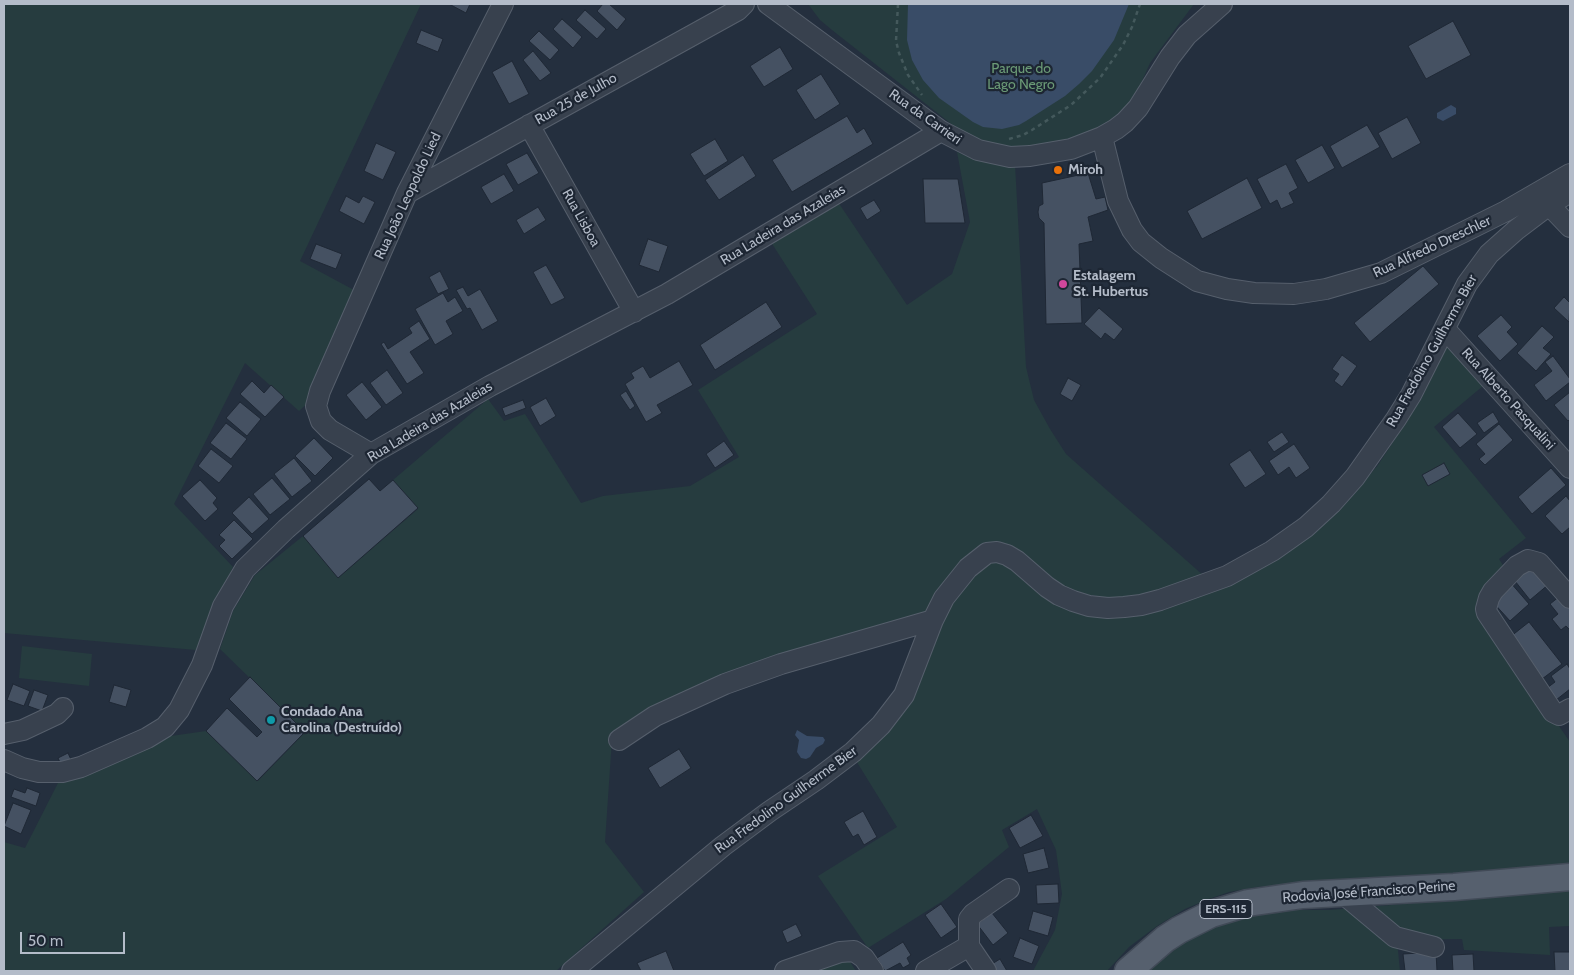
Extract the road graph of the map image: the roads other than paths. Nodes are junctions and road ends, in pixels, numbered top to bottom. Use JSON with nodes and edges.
{"nodes":[{"id":1,"x":503,"y":4,"type":"edge"},
{"id":2,"x":744,"y":4,"type":"edge"},
{"id":3,"x":768,"y":4,"type":"edge"},
{"id":4,"x":1222,"y":4,"type":"edge"},
{"id":5,"x":529,"y":125,"type":"junction"},
{"id":6,"x":941,"y":131,"type":"junction"},
{"id":7,"x":1102,"y":137,"type":"junction"},
{"id":8,"x":1570,"y":174,"type":"edge"},
{"id":9,"x":1570,"y":192,"type":"edge"},
{"id":10,"x":407,"y":193,"type":"junction"},
{"id":11,"x":1549,"y":205,"type":"junction"},
{"id":12,"x":1570,"y":227,"type":"edge"},
{"id":13,"x":634,"y":312,"type":"junction"},
{"id":14,"x":1445,"y":329,"type":"junction"},
{"id":15,"x":370,"y":454,"type":"junction"},
{"id":16,"x":1570,"y":468,"type":"edge"},
{"id":17,"x":1570,"y":598,"type":"edge"},
{"id":18,"x":933,"y":620,"type":"junction"},
{"id":19,"x":63,"y":708,"type":"dead end"},
{"id":20,"x":1570,"y":709,"type":"edge"},
{"id":21,"x":4,"y":734,"type":"edge"},
{"id":22,"x":619,"y":740,"type":"dead end"},
{"id":23,"x":4,"y":760,"type":"edge"},
{"id":24,"x":1570,"y":877,"type":"edge"},
{"id":25,"x":1009,"y":889,"type":"dead end"},
{"id":26,"x":1341,"y":892,"type":"junction"},
{"id":27,"x":969,"y":946,"type":"junction"},
{"id":28,"x":1434,"y":947,"type":"dead end"},
{"id":29,"x":572,"y":971,"type":"edge"},
{"id":30,"x":785,"y":971,"type":"edge"},
{"id":31,"x":873,"y":971,"type":"edge"},
{"id":32,"x":926,"y":971,"type":"edge"},
{"id":33,"x":986,"y":971,"type":"edge"},
{"id":34,"x":1128,"y":971,"type":"edge"}],
"edges":[{"from":1,"to":10,"type":"street","name":"Rua João Leopoldo Lied"},
{"from":2,"to":5,"type":"street","name":"Rua 25 de Julho"},
{"from":3,"to":6,"type":"street","name":"Rua da Carrieri"},
{"from":4,"to":7,"type":"street","name":"Rua da Carrieri"},
{"from":5,"to":10,"type":"street","name":"Rua 25 de Julho"},
{"from":5,"to":13,"type":"street","name":"Rua Lisboa"},
{"from":6,"to":7,"type":"street","name":"Rua da Carrieri"},
{"from":6,"to":13,"type":"street","name":"Rua Ladeira das Azaleias"},
{"from":7,"to":8,"type":"street","name":"Rua Alfredo Dreschler"},
{"from":9,"to":11,"type":"street","name":"Rua Fredolino Guilherme Bier"},
{"from":10,"to":15,"type":"street","name":"Rua João Leopoldo Lied"},
{"from":11,"to":12,"type":"street"},
{"from":11,"to":14,"type":"street","name":"Rua Fredolino Guilherme Bier"},
{"from":13,"to":15,"type":"street","name":"Rua Ladeira das Azaleias"},
{"from":14,"to":16,"type":"street","name":"Rua Alberto Pasqualini"},
{"from":14,"to":18,"type":"street","name":"Rua Fredolino Guilherme Bier"},
{"from":15,"to":23,"type":"street","name":"Rua Ladeira das Azaleias"},
{"from":17,"to":20,"type":"street"},
{"from":18,"to":22,"type":"street"},
{"from":18,"to":29,"type":"street","name":"Rua Fredolino Guilherme Bier"},
{"from":19,"to":21,"type":"street"},
{"from":24,"to":26,"type":"main road","name":"Rodovia José Francisco Perine","number":"ERS-115"},
{"from":25,"to":27,"type":"street"},
{"from":26,"to":28,"type":"street"},
{"from":26,"to":34,"type":"main road","name":"Rodovia José Francisco Perine","number":"ERS-115"},
{"from":27,"to":32,"type":"street"},
{"from":27,"to":33,"type":"street"},
{"from":30,"to":31,"type":"street"}]}
